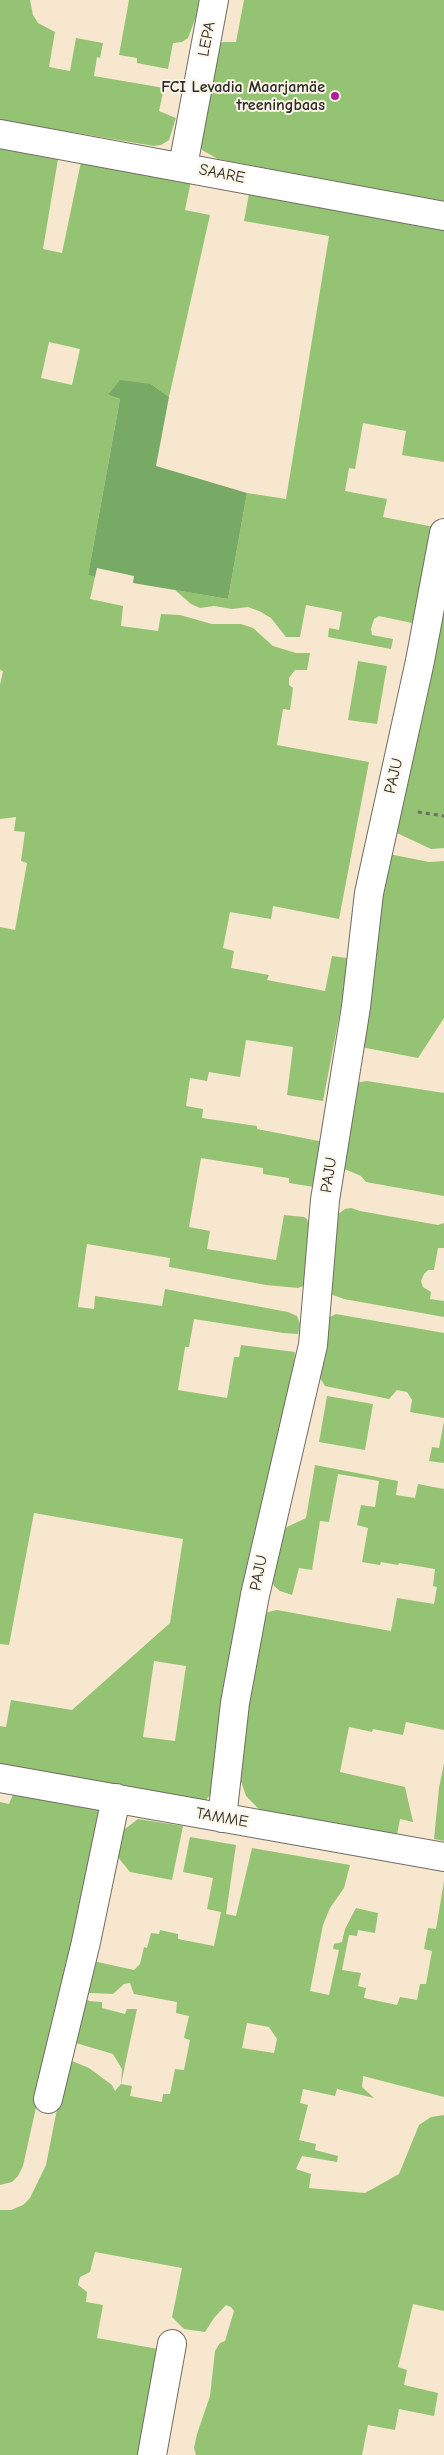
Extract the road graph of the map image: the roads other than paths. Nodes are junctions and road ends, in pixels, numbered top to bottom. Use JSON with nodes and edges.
{"nodes":[{"id":1,"x":214,"y":0,"type":"edge"},
{"id":2,"x":0,"y":134,"type":"edge"},
{"id":3,"x":183,"y":166,"type":"junction"},
{"id":4,"x":444,"y":216,"type":"edge"},
{"id":5,"x":444,"y":533,"type":"edge"},
{"id":6,"x":0,"y":1778,"type":"edge"},
{"id":7,"x":116,"y":1798,"type":"junction"},
{"id":8,"x":222,"y":1818,"type":"junction"},
{"id":9,"x":444,"y":1857,"type":"edge"},
{"id":10,"x":48,"y":2099,"type":"dead end"},
{"id":11,"x":172,"y":2344,"type":"dead end"},
{"id":12,"x":152,"y":2455,"type":"edge"}],
"edges":[{"from":1,"to":3,"type":"street","name":"LEPA"},
{"from":2,"to":3,"type":"street","name":"SAARE"},
{"from":3,"to":4,"type":"street","name":"SAARE"},
{"from":5,"to":8,"type":"street","name":"PAJU"},
{"from":6,"to":7,"type":"street","name":"TAMME"},
{"from":7,"to":8,"type":"street","name":"TAMME"},
{"from":7,"to":10,"type":"street"},
{"from":8,"to":9,"type":"street","name":"TAMME"},
{"from":11,"to":12,"type":"street"}]}
